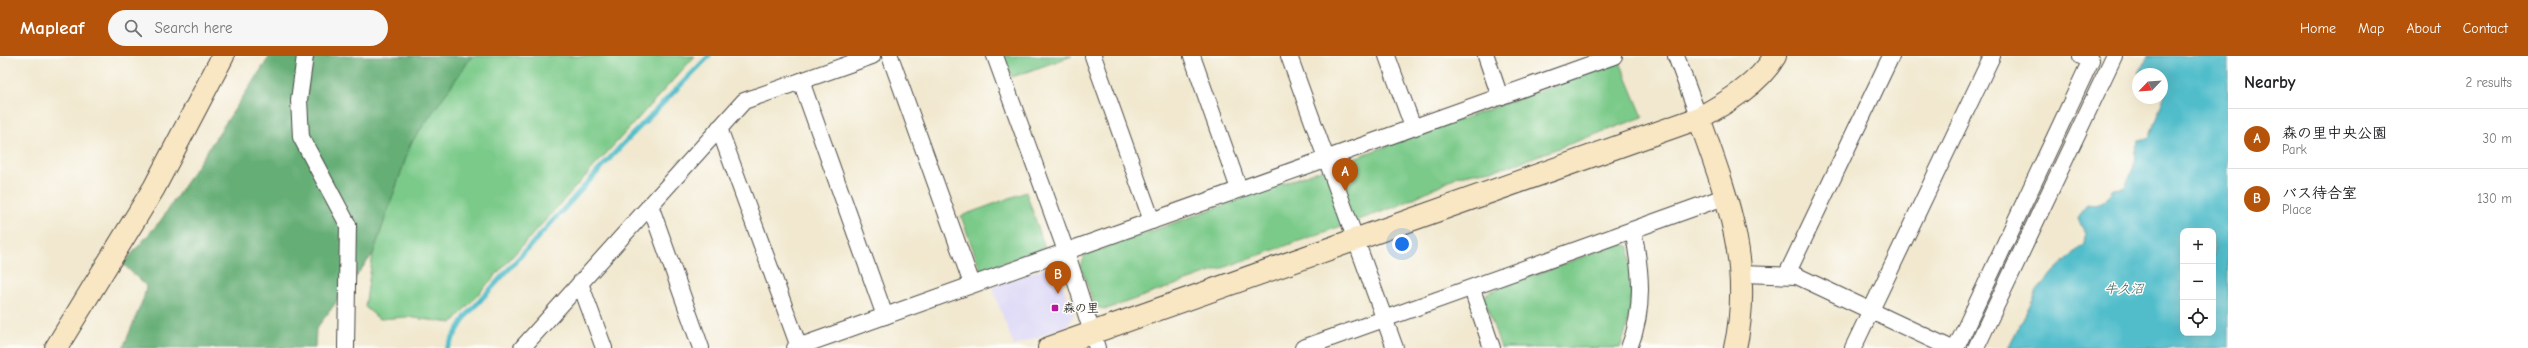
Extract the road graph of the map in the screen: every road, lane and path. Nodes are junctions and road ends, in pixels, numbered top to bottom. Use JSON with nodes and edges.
{"nodes":[{"id":1,"x":223,"y":56,"type":"edge"},
{"id":2,"x":305,"y":56,"type":"edge"},
{"id":3,"x":872,"y":56,"type":"edge"},
{"id":4,"x":890,"y":56,"type":"edge"},
{"id":5,"x":995,"y":56,"type":"edge"},
{"id":6,"x":1093,"y":56,"type":"edge"},
{"id":7,"x":1192,"y":56,"type":"edge"},
{"id":8,"x":1290,"y":56,"type":"edge"},
{"id":9,"x":1387,"y":56,"type":"edge"},
{"id":10,"x":1486,"y":56,"type":"edge"},
{"id":11,"x":1614,"y":56,"type":"edge"},
{"id":12,"x":1676,"y":56,"type":"edge"},
{"id":13,"x":1775,"y":56,"type":"edge"},
{"id":14,"x":1891,"y":56,"type":"edge"},
{"id":15,"x":1992,"y":56,"type":"edge"},
{"id":16,"x":2081,"y":56,"type":"edge"},
{"id":17,"x":2114,"y":56,"type":"edge"},
{"id":18,"x":1586,"y":61,"type":"edge"},
{"id":19,"x":801,"y":81,"type":"junction"},
{"id":20,"x":1500,"y":97,"type":"junction"},
{"id":21,"x":1699,"y":118,"type":"junction"},
{"id":22,"x":1413,"y":127,"type":"junction"},
{"id":23,"x":719,"y":128,"type":"junction"},
{"id":24,"x":1326,"y":159,"type":"junction"},
{"id":25,"x":1239,"y":189,"type":"junction"},
{"id":26,"x":1727,"y":196,"type":"junction"},
{"id":27,"x":650,"y":205,"type":"junction"},
{"id":28,"x":1152,"y":220,"type":"junction"},
{"id":29,"x":1633,"y":230,"type":"junction"},
{"id":30,"x":1355,"y":239,"type":"junction"},
{"id":31,"x":1066,"y":251,"type":"junction"},
{"id":32,"x":1741,"y":274,"type":"junction"},
{"id":33,"x":1787,"y":274,"type":"junction"},
{"id":34,"x":580,"y":283,"type":"junction"},
{"id":35,"x":972,"y":284,"type":"junction"},
{"id":36,"x":1472,"y":289,"type":"junction"},
{"id":37,"x":1871,"y":310,"type":"junction"},
{"id":38,"x":885,"y":316,"type":"junction"},
{"id":39,"x":1384,"y":319,"type":"junction"},
{"id":40,"x":1095,"y":340,"type":"edge"},
{"id":41,"x":797,"y":347,"type":"edge"},
{"id":42,"x":56,"y":348,"type":"edge"},
{"id":43,"x":346,"y":348,"type":"edge"},
{"id":44,"x":522,"y":348,"type":"edge"},
{"id":45,"x":604,"y":348,"type":"edge"},
{"id":46,"x":701,"y":348,"type":"edge"},
{"id":47,"x":1049,"y":348,"type":"edge"},
{"id":48,"x":1303,"y":348,"type":"edge"},
{"id":49,"x":1395,"y":348,"type":"edge"},
{"id":50,"x":1492,"y":348,"type":"edge"},
{"id":51,"x":1629,"y":348,"type":"edge"},
{"id":52,"x":1735,"y":348,"type":"edge"},
{"id":53,"x":1853,"y":348,"type":"edge"},
{"id":54,"x":1950,"y":348,"type":"edge"},
{"id":55,"x":1956,"y":348,"type":"edge"},
{"id":56,"x":1976,"y":348,"type":"edge"}],
"edges":[{"from":1,"to":42,"type":"street"},
{"from":2,"to":43,"type":"street"},
{"from":3,"to":19,"type":"street"},
{"from":4,"to":35,"type":"street"},
{"from":5,"to":31,"type":"street"},
{"from":6,"to":28,"type":"street"},
{"from":7,"to":25,"type":"street"},
{"from":8,"to":24,"type":"street"},
{"from":9,"to":22,"type":"street"},
{"from":10,"to":20,"type":"street"},
{"from":11,"to":18,"type":"street"},
{"from":12,"to":21,"type":"street"},
{"from":13,"to":21,"type":"street"},
{"from":14,"to":33,"type":"street"},
{"from":15,"to":37,"type":"street"},
{"from":16,"to":55,"type":"street"},
{"from":17,"to":56,"type":"street"},
{"from":18,"to":20,"type":"street"},
{"from":19,"to":23,"type":"street"},
{"from":19,"to":38,"type":"street"},
{"from":20,"to":22,"type":"street"},
{"from":21,"to":26,"type":"street"},
{"from":21,"to":30,"type":"street"},
{"from":22,"to":24,"type":"street"},
{"from":23,"to":27,"type":"street"},
{"from":23,"to":41,"type":"street"},
{"from":24,"to":25,"type":"street"},
{"from":24,"to":30,"type":"street"},
{"from":25,"to":28,"type":"street"},
{"from":26,"to":29,"type":"street"},
{"from":26,"to":32,"type":"street"},
{"from":27,"to":34,"type":"street"},
{"from":27,"to":46,"type":"street"},
{"from":28,"to":31,"type":"street"},
{"from":29,"to":36,"type":"street"},
{"from":29,"to":51,"type":"street"},
{"from":30,"to":39,"type":"street"},
{"from":30,"to":40,"type":"street"},
{"from":31,"to":35,"type":"street"},
{"from":31,"to":40,"type":"street"},
{"from":32,"to":33,"type":"street"},
{"from":32,"to":52,"type":"street"},
{"from":33,"to":37,"type":"street"},
{"from":34,"to":44,"type":"street"},
{"from":34,"to":45,"type":"street"},
{"from":35,"to":38,"type":"street"},
{"from":36,"to":39,"type":"street"},
{"from":36,"to":50,"type":"street"},
{"from":37,"to":53,"type":"street"},
{"from":37,"to":54,"type":"street"},
{"from":38,"to":41,"type":"street"},
{"from":39,"to":48,"type":"street"},
{"from":39,"to":49,"type":"street"},
{"from":40,"to":47,"type":"street"}]}
